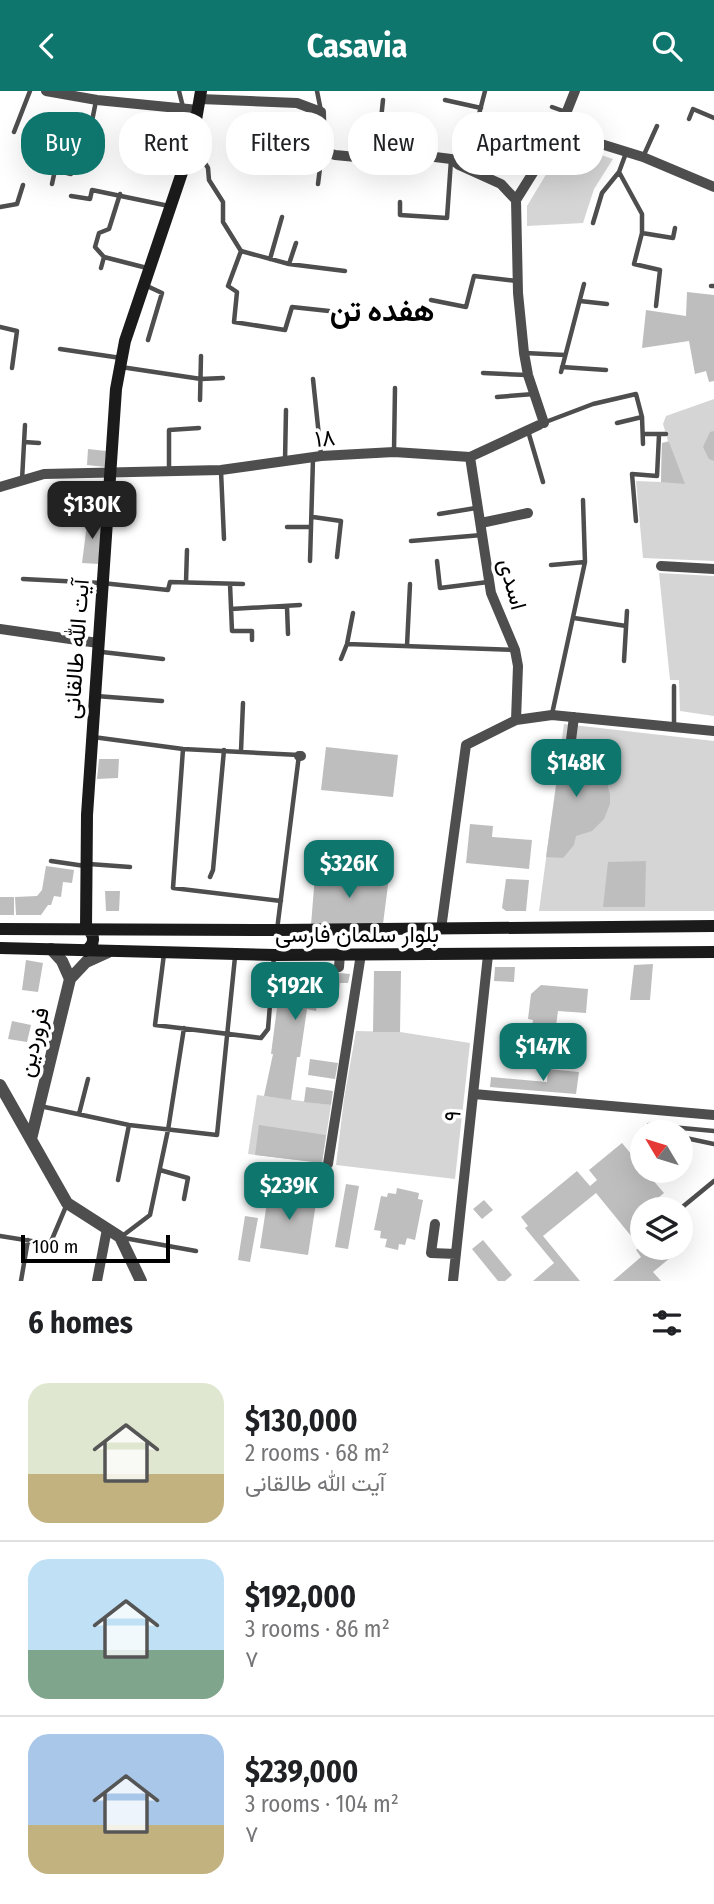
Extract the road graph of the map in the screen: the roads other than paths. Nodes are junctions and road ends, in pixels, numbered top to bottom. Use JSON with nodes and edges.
{"nodes":[{"id":1,"x":30,"y":91,"type":"edge"},
{"id":2,"x":46,"y":91,"type":"edge"},
{"id":3,"x":179,"y":91,"type":"edge"},
{"id":4,"x":317,"y":91,"type":"edge"},
{"id":5,"x":485,"y":91,"type":"edge"},
{"id":6,"x":575,"y":91,"type":"edge"},
{"id":7,"x":117,"y":96,"type":"edge"},
{"id":8,"x":97,"y":100,"type":"junction"},
{"id":9,"x":199,"y":100,"type":"edge"},
{"id":10,"x":383,"y":100,"type":"dead end"},
{"id":11,"x":445,"y":100,"type":"dead end"},
{"id":12,"x":552,"y":107,"type":"dead end"},
{"id":13,"x":184,"y":108,"type":"junction"},
{"id":14,"x":481,"y":108,"type":"junction"},
{"id":15,"x":321,"y":111,"type":"joint"},
{"id":16,"x":94,"y":112,"type":"edge"},
{"id":17,"x":382,"y":112,"type":"edge"},
{"id":18,"x":480,"y":112,"type":"edge"},
{"id":19,"x":566,"y":112,"type":"joint"},
{"id":20,"x":714,"y":118,"type":"edge"},
{"id":21,"x":689,"y":120,"type":"dead end"},
{"id":22,"x":657,"y":126,"type":"dead end"},
{"id":23,"x":13,"y":132,"type":"dead end"},
{"id":24,"x":604,"y":145,"type":"edge"},
{"id":25,"x":627,"y":152,"type":"junction"},
{"id":26,"x":643,"y":157,"type":"junction"},
{"id":27,"x":619,"y":171,"type":"junction"},
{"id":28,"x":54,"y":175,"type":"edge"},
{"id":29,"x":182,"y":175,"type":"edge"},
{"id":30,"x":209,"y":175,"type":"edge"},
{"id":31,"x":319,"y":175,"type":"edge"},
{"id":32,"x":453,"y":175,"type":"edge"},
{"id":33,"x":482,"y":175,"type":"edge"},
{"id":34,"x":532,"y":175,"type":"edge"},
{"id":35,"x":52,"y":184,"type":"dead end"},
{"id":36,"x":318,"y":184,"type":"dead end"},
{"id":37,"x":23,"y":185,"type":"dead end"},
{"id":38,"x":714,"y":187,"type":"edge"},
{"id":39,"x":120,"y":194,"type":"junction"},
{"id":40,"x":71,"y":196,"type":"dead end"},
{"id":41,"x":516,"y":200,"type":"junction"},
{"id":42,"x":400,"y":201,"type":"dead end"},
{"id":43,"x":0,"y":207,"type":"edge"},
{"id":44,"x":171,"y":207,"type":"junction"},
{"id":45,"x":282,"y":217,"type":"dead end"},
{"id":46,"x":593,"y":223,"type":"dead end"},
{"id":47,"x":675,"y":229,"type":"dead end"},
{"id":48,"x":642,"y":233,"type":"junction"},
{"id":49,"x":296,"y":243,"type":"dead end"},
{"id":50,"x":241,"y":251,"type":"junction"},
{"id":51,"x":104,"y":257,"type":"junction"},
{"id":52,"x":270,"y":259,"type":"junction"},
{"id":53,"x":289,"y":264,"type":"junction"},
{"id":54,"x":101,"y":268,"type":"dead end"},
{"id":55,"x":148,"y":269,"type":"junction"},
{"id":56,"x":345,"y":271,"type":"dead end"},
{"id":57,"x":518,"y":281,"type":"junction"},
{"id":58,"x":143,"y":284,"type":"junction"},
{"id":59,"x":584,"y":284,"type":"dead end"},
{"id":60,"x":431,"y":300,"type":"dead end"},
{"id":61,"x":580,"y":301,"type":"junction"},
{"id":62,"x":607,"y":304,"type":"dead end"},
{"id":63,"x":656,"y":306,"type":"dead end"},
{"id":64,"x":329,"y":311,"type":"dead end"},
{"id":65,"x":0,"y":327,"type":"edge"},
{"id":66,"x":148,"y":339,"type":"dead end"},
{"id":67,"x":60,"y":349,"type":"dead end"},
{"id":68,"x":524,"y":353,"type":"junction"},
{"id":69,"x":565,"y":355,"type":"junction"},
{"id":70,"x":201,"y":356,"type":"dead end"},
{"id":71,"x":121,"y":362,"type":"junction"},
{"id":72,"x":12,"y":368,"type":"dead end"},
{"id":73,"x":606,"y":370,"type":"dead end"},
{"id":74,"x":483,"y":373,"type":"dead end"},
{"id":75,"x":528,"y":375,"type":"junction"},
{"id":76,"x":223,"y":378,"type":"dead end"},
{"id":77,"x":201,"y":379,"type":"junction"},
{"id":78,"x":313,"y":379,"type":"dead end"},
{"id":79,"x":395,"y":388,"type":"dead end"},
{"id":80,"x":534,"y":394,"type":"junction"},
{"id":81,"x":497,"y":397,"type":"dead end"},
{"id":82,"x":200,"y":400,"type":"dead end"},
{"id":83,"x":286,"y":410,"type":"dead end"},
{"id":84,"x":642,"y":417,"type":"junction"},
{"id":85,"x":617,"y":423,"type":"dead end"},
{"id":86,"x":542,"y":424,"type":"junction"},
{"id":87,"x":25,"y":425,"type":"dead end"},
{"id":88,"x":199,"y":428,"type":"dead end"},
{"id":89,"x":528,"y":431,"type":"junction"},
{"id":90,"x":643,"y":434,"type":"junction"},
{"id":91,"x":666,"y":434,"type":"dead end"},
{"id":92,"x":659,"y":435,"type":"junction"},
{"id":93,"x":24,"y":442,"type":"junction"},
{"id":94,"x":39,"y":443,"type":"dead end"},
{"id":95,"x":643,"y":444,"type":"dead end"},
{"id":96,"x":394,"y":452,"type":"junction"},
{"id":97,"x":317,"y":457,"type":"junction"},
{"id":98,"x":470,"y":457,"type":"junction"},
{"id":99,"x":285,"y":461,"type":"junction"},
{"id":100,"x":107,"y":469,"type":"junction"},
{"id":101,"x":169,"y":470,"type":"junction"},
{"id":102,"x":221,"y":470,"type":"junction"},
{"id":103,"x":22,"y":481,"type":"junction"},
{"id":104,"x":543,"y":482,"type":"dead end"},
{"id":105,"x":0,"y":487,"type":"edge"},
{"id":106,"x":583,"y":500,"type":"dead end"},
{"id":107,"x":478,"y":508,"type":"junction"},
{"id":108,"x":528,"y":513,"type":"dead end"},
{"id":109,"x":439,"y":514,"type":"dead end"},
{"id":110,"x":313,"y":517,"type":"junction"},
{"id":111,"x":636,"y":521,"type":"dead end"},
{"id":112,"x":481,"y":523,"type":"junction"},
{"id":113,"x":287,"y":527,"type":"dead end"},
{"id":114,"x":311,"y":527,"type":"junction"},
{"id":115,"x":482,"y":535,"type":"junction"},
{"id":116,"x":224,"y":539,"type":"dead end"},
{"id":117,"x":411,"y":541,"type":"dead end"},
{"id":118,"x":187,"y":550,"type":"dead end"},
{"id":119,"x":337,"y":557,"type":"dead end"},
{"id":120,"x":310,"y":561,"type":"dead end"},
{"id":121,"x":437,"y":561,"type":"dead end"},
{"id":122,"x":585,"y":562,"type":"junction"},
{"id":123,"x":551,"y":565,"type":"dead end"},
{"id":124,"x":660,"y":566,"type":"dead end"},
{"id":125,"x":714,"y":569,"type":"edge"},
{"id":126,"x":23,"y":579,"type":"dead end"},
{"id":127,"x":186,"y":582,"type":"junction"},
{"id":128,"x":489,"y":582,"type":"junction"},
{"id":129,"x":102,"y":583,"type":"junction"},
{"id":130,"x":243,"y":584,"type":"dead end"},
{"id":131,"x":410,"y":584,"type":"dead end"},
{"id":132,"x":230,"y":585,"type":"junction"},
{"id":133,"x":300,"y":605,"type":"dead end"},
{"id":134,"x":288,"y":607,"type":"junction"},
{"id":135,"x":231,"y":609,"type":"junction"},
{"id":136,"x":627,"y":611,"type":"dead end"},
{"id":137,"x":353,"y":613,"type":"dead end"},
{"id":138,"x":574,"y":618,"type":"junction"},
{"id":139,"x":626,"y":626,"type":"junction"},
{"id":140,"x":0,"y":629,"type":"edge"},
{"id":141,"x":288,"y":634,"type":"dead end"},
{"id":142,"x":252,"y":640,"type":"dead end"},
{"id":143,"x":347,"y":644,"type":"junction"},
{"id":144,"x":407,"y":646,"type":"junction"},
{"id":145,"x":97,"y":647,"type":"junction"},
{"id":146,"x":515,"y":650,"type":"junction"},
{"id":147,"x":163,"y":659,"type":"dead end"},
{"id":148,"x":341,"y":659,"type":"dead end"},
{"id":149,"x":624,"y":661,"type":"dead end"},
{"id":150,"x":674,"y":686,"type":"dead end"},
{"id":151,"x":94,"y":695,"type":"junction"},
{"id":152,"x":162,"y":701,"type":"dead end"},
{"id":153,"x":243,"y":703,"type":"dead end"},
{"id":154,"x":552,"y":715,"type":"junction"},
{"id":155,"x":574,"y":717,"type":"junction"},
{"id":156,"x":516,"y":720,"type":"junction"},
{"id":157,"x":674,"y":727,"type":"junction"},
{"id":158,"x":714,"y":731,"type":"edge"},
{"id":159,"x":92,"y":737,"type":"junction"},
{"id":160,"x":571,"y":740,"type":"dead end"},
{"id":161,"x":183,"y":749,"type":"junction"},
{"id":162,"x":224,"y":750,"type":"junction"},
{"id":163,"x":241,"y":751,"type":"junction"},
{"id":164,"x":51,"y":861,"type":"dead end"},
{"id":165,"x":86,"y":865,"type":"junction"},
{"id":166,"x":130,"y":867,"type":"dead end"},
{"id":167,"x":210,"y":877,"type":"dead end"},
{"id":168,"x":281,"y":901,"type":"junction"},
{"id":169,"x":714,"y":926,"type":"edge"},
{"id":170,"x":86,"y":928,"type":"junction"},
{"id":171,"x":0,"y":929,"type":"edge"},
{"id":172,"x":121,"y":929,"type":"junction"},
{"id":173,"x":441,"y":929,"type":"junction"},
{"id":174,"x":277,"y":930,"type":"junction"},
{"id":175,"x":0,"y":949,"type":"edge"},
{"id":176,"x":51,"y":949,"type":"junction"},
{"id":177,"x":85,"y":951,"type":"junction"},
{"id":178,"x":113,"y":951,"type":"junction"},
{"id":179,"x":164,"y":952,"type":"junction"},
{"id":180,"x":714,"y":952,"type":"edge"},
{"id":181,"x":236,"y":953,"type":"junction"},
{"id":182,"x":361,"y":954,"type":"junction"},
{"id":183,"x":275,"y":955,"type":"junction"},
{"id":184,"x":488,"y":955,"type":"junction"},
{"id":185,"x":70,"y":979,"type":"junction"},
{"id":186,"x":184,"y":1028,"type":"junction"},
{"id":187,"x":229,"y":1034,"type":"junction"},
{"id":188,"x":88,"y":1079,"type":"dead end"},
{"id":189,"x":0,"y":1085,"type":"edge"},
{"id":190,"x":474,"y":1094,"type":"junction"},
{"id":191,"x":39,"y":1106,"type":"junction"},
{"id":192,"x":79,"y":1114,"type":"junction"},
{"id":193,"x":714,"y":1115,"type":"edge"},
{"id":194,"x":128,"y":1125,"type":"junction"},
{"id":195,"x":693,"y":1129,"type":"edge"},
{"id":196,"x":168,"y":1131,"type":"junction"},
{"id":197,"x":714,"y":1131,"type":"edge"},
{"id":198,"x":31,"y":1139,"type":"junction"},
{"id":199,"x":693,"y":1140,"type":"edge"},
{"id":200,"x":714,"y":1144,"type":"edge"},
{"id":201,"x":328,"y":1164,"type":"dead end"},
{"id":202,"x":160,"y":1170,"type":"junction"},
{"id":203,"x":118,"y":1179,"type":"dead end"},
{"id":204,"x":714,"y":1181,"type":"edge"},
{"id":205,"x":693,"y":1198,"type":"edge"},
{"id":206,"x":184,"y":1199,"type":"dead end"},
{"id":207,"x":67,"y":1203,"type":"junction"},
{"id":208,"x":435,"y":1224,"type":"dead end"},
{"id":209,"x":107,"y":1229,"type":"junction"},
{"id":210,"x":0,"y":1236,"type":"edge"},
{"id":211,"x":120,"y":1237,"type":"junction"},
{"id":212,"x":28,"y":1240,"type":"junction"},
{"id":213,"x":196,"y":1251,"type":"dead end"},
{"id":214,"x":456,"y":1254,"type":"junction"},
{"id":215,"x":21,"y":1281,"type":"edge"},
{"id":216,"x":97,"y":1281,"type":"edge"},
{"id":217,"x":141,"y":1281,"type":"edge"},
{"id":218,"x":453,"y":1281,"type":"edge"}],
"edges":[{"from":1,"to":23,"type":"lane"},
{"from":2,"to":8,"type":"street"},
{"from":3,"to":13,"type":"lane"},
{"from":4,"to":15,"type":"lane"},
{"from":5,"to":14,"type":"lane"},
{"from":6,"to":19,"type":"street"},
{"from":7,"to":8,"type":"street"},
{"from":7,"to":13,"type":"street"},
{"from":8,"to":16,"type":"lane"},
{"from":9,"to":13,"type":"street"},
{"from":9,"to":15,"type":"street"},
{"from":10,"to":17,"type":"lane"},
{"from":11,"to":14,"type":"lane"},
{"from":12,"to":19,"type":"lane"},
{"from":14,"to":18,"type":"lane"},
{"from":20,"to":21,"type":"lane"},
{"from":22,"to":26,"type":"lane"},
{"from":24,"to":25,"type":"street"},
{"from":25,"to":26,"type":"street"},
{"from":25,"to":27,"type":"lane"},
{"from":26,"to":38,"type":"street"},
{"from":27,"to":46,"type":"lane"},
{"from":27,"to":48,"type":"lane"},
{"from":28,"to":35,"type":"lane"},
{"from":29,"to":44,"type":"main road","name":"آیت الله طالقانی"},
{"from":30,"to":50,"type":"lane"},
{"from":31,"to":36,"type":"lane"},
{"from":32,"to":42,"type":"lane"},
{"from":33,"to":41,"type":"street"},
{"from":34,"to":41,"type":"street"},
{"from":37,"to":43,"type":"lane"},
{"from":39,"to":40,"type":"lane"},
{"from":39,"to":44,"type":"lane"},
{"from":39,"to":51,"type":"lane"},
{"from":41,"to":57,"type":"street"},
{"from":44,"to":55,"type":"main road","name":"آیت الله طالقانی"},
{"from":45,"to":52,"type":"lane"},
{"from":47,"to":48,"type":"lane"},
{"from":48,"to":63,"type":"lane"},
{"from":49,"to":53,"type":"lane"},
{"from":50,"to":52,"type":"lane"},
{"from":50,"to":64,"type":"lane"},
{"from":51,"to":54,"type":"lane"},
{"from":51,"to":55,"type":"lane"},
{"from":52,"to":53,"type":"lane"},
{"from":53,"to":56,"type":"lane"},
{"from":55,"to":58,"type":"main road","name":"آیت الله طالقانی"},
{"from":57,"to":60,"type":"lane"},
{"from":57,"to":68,"type":"street"},
{"from":58,"to":66,"type":"lane"},
{"from":58,"to":71,"type":"main road","name":"آیت الله طالقانی"},
{"from":59,"to":61,"type":"lane"},
{"from":61,"to":62,"type":"lane"},
{"from":61,"to":69,"type":"lane"},
{"from":65,"to":72,"type":"lane"},
{"from":67,"to":71,"type":"lane"},
{"from":68,"to":69,"type":"lane"},
{"from":68,"to":75,"type":"street"},
{"from":69,"to":73,"type":"lane"},
{"from":70,"to":77,"type":"lane"},
{"from":71,"to":77,"type":"lane"},
{"from":71,"to":100,"type":"main road","name":"آیت الله طالقانی"},
{"from":74,"to":75,"type":"lane"},
{"from":75,"to":80,"type":"street"},
{"from":76,"to":77,"type":"lane"},
{"from":77,"to":82,"type":"lane"},
{"from":78,"to":97,"type":"lane"},
{"from":79,"to":96,"type":"lane"},
{"from":80,"to":81,"type":"lane"},
{"from":80,"to":86,"type":"street"},
{"from":83,"to":99,"type":"lane"},
{"from":84,"to":85,"type":"lane"},
{"from":84,"to":86,"type":"lane"},
{"from":84,"to":90,"type":"lane"},
{"from":86,"to":89,"type":"street","name":"۱۸"},
{"from":87,"to":93,"type":"lane"},
{"from":88,"to":101,"type":"lane"},
{"from":89,"to":98,"type":"street","name":"۱۸"},
{"from":89,"to":104,"type":"lane"},
{"from":90,"to":92,"type":"lane"},
{"from":90,"to":95,"type":"lane"},
{"from":91,"to":92,"type":"lane"},
{"from":92,"to":111,"type":"lane"},
{"from":93,"to":94,"type":"lane"},
{"from":93,"to":103,"type":"lane"},
{"from":96,"to":97,"type":"street","name":"۱۸"},
{"from":96,"to":98,"type":"street","name":"۱۸"},
{"from":97,"to":99,"type":"street","name":"۱۸"},
{"from":97,"to":110,"type":"lane"},
{"from":98,"to":107,"type":"street","name":"اسدی"},
{"from":99,"to":102,"type":"street","name":"۱۸"},
{"from":100,"to":101,"type":"street","name":"۱۸"},
{"from":100,"to":103,"type":"street","name":"۱۸"},
{"from":100,"to":129,"type":"main road","name":"آیت الله طالقانی"},
{"from":101,"to":102,"type":"street","name":"۱۸"},
{"from":102,"to":116,"type":"lane"},
{"from":103,"to":105,"type":"street","name":"۱۸"},
{"from":106,"to":122,"type":"lane"},
{"from":107,"to":109,"type":"lane"},
{"from":107,"to":112,"type":"street","name":"اسدی"},
{"from":108,"to":112,"type":"street"},
{"from":110,"to":114,"type":"lane"},
{"from":110,"to":119,"type":"lane"},
{"from":112,"to":115,"type":"street","name":"اسدی"},
{"from":113,"to":114,"type":"lane"},
{"from":114,"to":120,"type":"lane"},
{"from":115,"to":117,"type":"lane"},
{"from":115,"to":128,"type":"street","name":"اسدی"},
{"from":118,"to":127,"type":"lane"},
{"from":121,"to":128,"type":"lane"},
{"from":122,"to":123,"type":"lane"},
{"from":122,"to":138,"type":"lane"},
{"from":124,"to":125,"type":"street"},
{"from":126,"to":129,"type":"lane"},
{"from":127,"to":129,"type":"lane"},
{"from":127,"to":132,"type":"lane"},
{"from":128,"to":146,"type":"street","name":"اسدی"},
{"from":129,"to":145,"type":"main road","name":"آیت الله طالقانی"},
{"from":130,"to":132,"type":"lane"},
{"from":131,"to":144,"type":"lane"},
{"from":132,"to":135,"type":"lane"},
{"from":133,"to":134,"type":"lane"},
{"from":134,"to":135,"type":"lane"},
{"from":134,"to":141,"type":"lane"},
{"from":135,"to":142,"type":"lane"},
{"from":136,"to":139,"type":"lane"},
{"from":137,"to":143,"type":"lane"},
{"from":138,"to":139,"type":"lane"},
{"from":138,"to":154,"type":"lane"},
{"from":139,"to":149,"type":"lane"},
{"from":140,"to":145,"type":"street"},
{"from":143,"to":144,"type":"lane"},
{"from":143,"to":148,"type":"lane"},
{"from":144,"to":146,"type":"lane"},
{"from":145,"to":147,"type":"lane"},
{"from":145,"to":151,"type":"main road","name":"آیت الله طالقانی"},
{"from":146,"to":156,"type":"street","name":"اسدی"},
{"from":150,"to":157,"type":"lane"},
{"from":151,"to":152,"type":"lane"},
{"from":151,"to":159,"type":"main road","name":"آیت الله طالقانی"},
{"from":153,"to":163,"type":"lane"},
{"from":154,"to":155,"type":"street"},
{"from":154,"to":156,"type":"street"},
{"from":155,"to":157,"type":"street"},
{"from":155,"to":160,"type":"street"},
{"from":156,"to":173,"type":"street"},
{"from":157,"to":158,"type":"street"},
{"from":159,"to":161,"type":"lane"},
{"from":159,"to":165,"type":"main road","name":"آیت الله طالقانی"},
{"from":161,"to":162,"type":"lane"},
{"from":161,"to":168,"type":"lane"},
{"from":162,"to":163,"type":"lane"},
{"from":162,"to":167,"type":"lane"},
{"from":163,"to":168,"type":"lane"},
{"from":164,"to":165,"type":"lane"},
{"from":165,"to":166,"type":"lane"},
{"from":165,"to":170,"type":"main road","name":"آیت الله طالقانی"},
{"from":168,"to":174,"type":"lane"},
{"from":169,"to":173,"type":"main road","name":"بلوار سلمان فارسی"},
{"from":170,"to":171,"type":"main road","name":"بلوار سلمان فارسی"},
{"from":170,"to":172,"type":"main road","name":"بلوار سلمان فارسی"},
{"from":170,"to":177,"type":"main road","name":"آیت الله طالقانی"},
{"from":172,"to":174,"type":"main road","name":"بلوار سلمان فارسی"},
{"from":172,"to":178,"type":"main road"},
{"from":173,"to":174,"type":"main road","name":"بلوار سلمان فارسی"},
{"from":175,"to":176,"type":"main road","name":"بلوار سلمان فارسی"},
{"from":176,"to":177,"type":"main road","name":"بلوار سلمان فارسی"},
{"from":176,"to":185,"type":"street"},
{"from":177,"to":178,"type":"main road","name":"بلوار سلمان فارسی"},
{"from":178,"to":179,"type":"main road","name":"بلوار سلمان فارسی"},
{"from":178,"to":185,"type":"street"},
{"from":179,"to":181,"type":"main road","name":"بلوار سلمان فارسی"},
{"from":179,"to":186,"type":"lane"},
{"from":180,"to":184,"type":"main road","name":"بلوار سلمان فارسی"},
{"from":181,"to":183,"type":"main road","name":"بلوار سلمان فارسی"},
{"from":181,"to":187,"type":"lane"},
{"from":182,"to":183,"type":"main road","name":"بلوار سلمان فارسی"},
{"from":182,"to":184,"type":"main road","name":"بلوار سلمان فارسی"},
{"from":182,"to":201,"type":"street"},
{"from":183,"to":187,"type":"lane"},
{"from":184,"to":190,"type":"street","name":"۹"},
{"from":185,"to":191,"type":"street","name":"فروردین"},
{"from":186,"to":187,"type":"lane"},
{"from":186,"to":196,"type":"lane"},
{"from":187,"to":196,"type":"lane"},
{"from":188,"to":192,"type":"lane"},
{"from":189,"to":198,"type":"street"},
{"from":190,"to":193,"type":"street"},
{"from":190,"to":214,"type":"street","name":"۹"},
{"from":191,"to":192,"type":"lane"},
{"from":191,"to":198,"type":"street","name":"فروردین"},
{"from":192,"to":194,"type":"lane"},
{"from":194,"to":196,"type":"lane"},
{"from":194,"to":203,"type":"lane"},
{"from":195,"to":197,"type":"lane"},
{"from":196,"to":202,"type":"lane"},
{"from":198,"to":207,"type":"street"},
{"from":199,"to":200,"type":"lane"},
{"from":202,"to":206,"type":"lane"},
{"from":202,"to":211,"type":"lane"},
{"from":204,"to":205,"type":"lane"},
{"from":207,"to":209,"type":"street"},
{"from":207,"to":212,"type":"lane"},
{"from":208,"to":214,"type":"street"},
{"from":209,"to":211,"type":"street"},
{"from":209,"to":216,"type":"street"},
{"from":210,"to":212,"type":"lane"},
{"from":211,"to":213,"type":"lane"},
{"from":211,"to":217,"type":"street"},
{"from":212,"to":215,"type":"lane"},
{"from":214,"to":218,"type":"street","name":"۹"}]}
